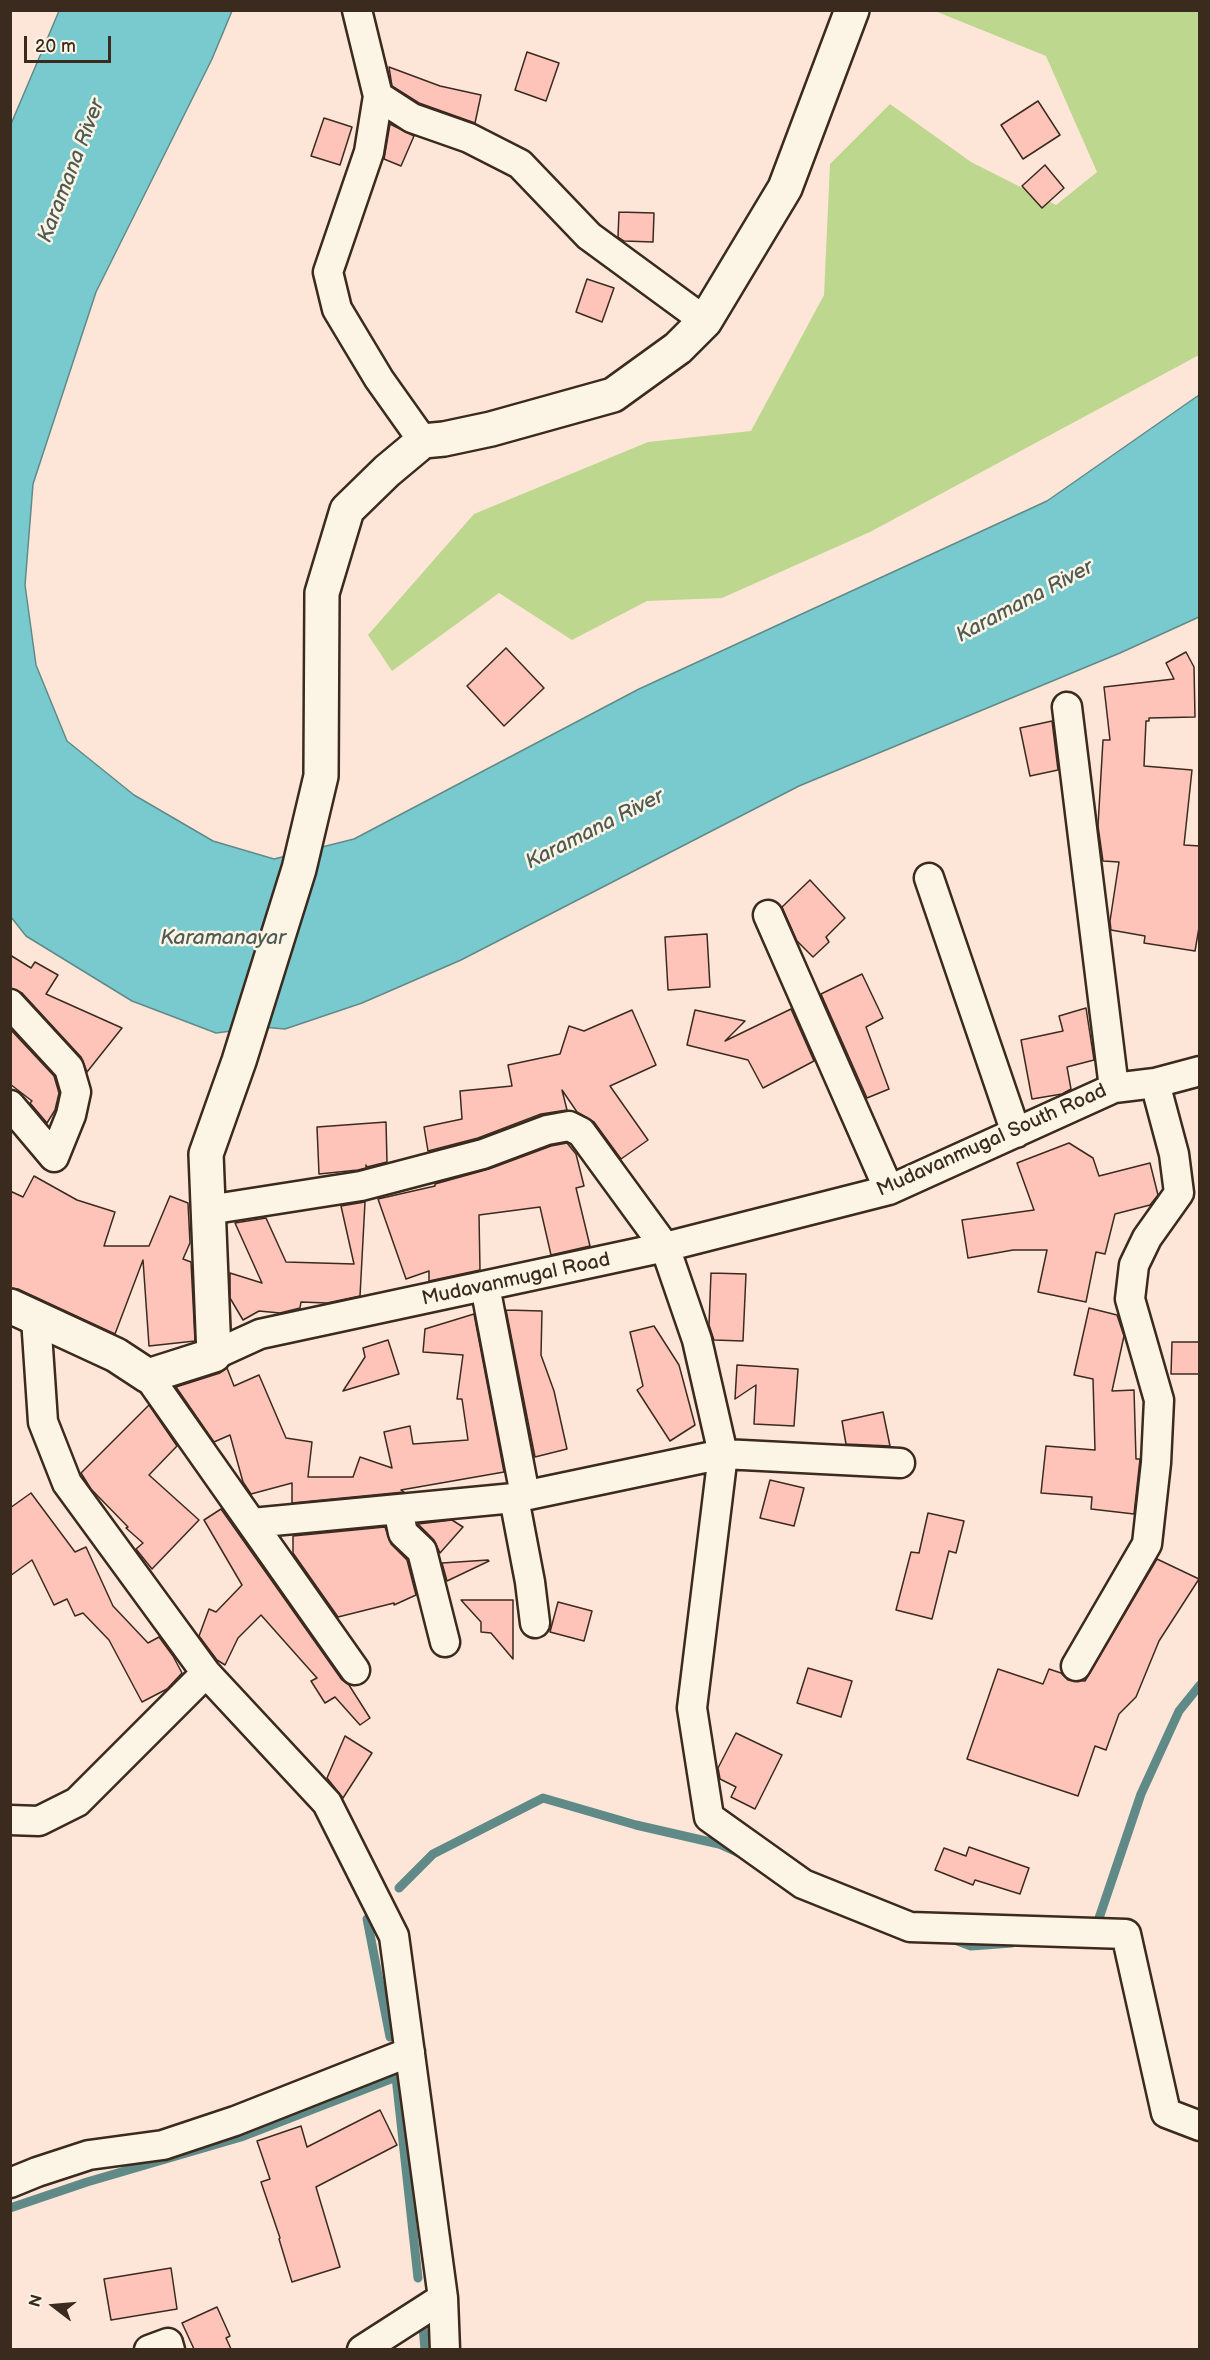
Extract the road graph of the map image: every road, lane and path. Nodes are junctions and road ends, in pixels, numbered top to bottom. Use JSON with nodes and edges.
{"nodes":[{"id":1,"x":357,"y":10,"type":"edge"},
{"id":2,"x":852,"y":10,"type":"edge"},
{"id":3,"x":378,"y":96,"type":"junction"},
{"id":4,"x":705,"y":321,"type":"junction"},
{"id":5,"x":423,"y":441,"type":"junction"},
{"id":6,"x":1067,"y":707,"type":"dead end"},
{"id":7,"x":929,"y":878,"type":"dead end"},
{"id":8,"x":768,"y":915,"type":"dead end"},
{"id":9,"x":10,"y":1004,"type":"edge"},
{"id":10,"x":1200,"y":1071,"type":"edge"},
{"id":11,"x":1155,"y":1083,"type":"junction"},
{"id":12,"x":1114,"y":1088,"type":"junction"},
{"id":13,"x":10,"y":1105,"type":"edge"},
{"id":14,"x":1016,"y":1133,"type":"junction"},
{"id":15,"x":889,"y":1191,"type":"junction"},
{"id":16,"x":820,"y":1206,"type":"joint"},
{"id":17,"x":208,"y":1210,"type":"junction"},
{"id":18,"x":665,"y":1247,"type":"junction"},
{"id":19,"x":485,"y":1286,"type":"junction"},
{"id":20,"x":23,"y":1312,"type":"edge"},
{"id":21,"x":214,"y":1355,"type":"junction"},
{"id":22,"x":148,"y":1376,"type":"junction"},
{"id":23,"x":723,"y":1454,"type":"junction"},
{"id":24,"x":900,"y":1463,"type":"dead end"},
{"id":25,"x":519,"y":1497,"type":"junction"},
{"id":26,"x":398,"y":1509,"type":"junction"},
{"id":27,"x":252,"y":1523,"type":"junction"},
{"id":28,"x":535,"y":1623,"type":"dead end"},
{"id":29,"x":445,"y":1642,"type":"dead end"},
{"id":30,"x":1076,"y":1666,"type":"dead end"},
{"id":31,"x":356,"y":1670,"type":"dead end"},
{"id":32,"x":207,"y":1673,"type":"junction"},
{"id":33,"x":10,"y":1820,"type":"edge"},
{"id":34,"x":410,"y":2052,"type":"junction"},
{"id":35,"x":1200,"y":2126,"type":"edge"},
{"id":36,"x":10,"y":2183,"type":"edge"},
{"id":37,"x":443,"y":2298,"type":"junction"},
{"id":38,"x":149,"y":2349,"type":"edge"},
{"id":39,"x":170,"y":2349,"type":"edge"},
{"id":40,"x":362,"y":2349,"type":"edge"},
{"id":41,"x":445,"y":2349,"type":"edge"}],
"edges":[{"from":1,"to":3,"type":"street"},
{"from":2,"to":4,"type":"street"},
{"from":3,"to":4,"type":"street"},
{"from":3,"to":5,"type":"street"},
{"from":4,"to":5,"type":"street"},
{"from":5,"to":17,"type":"street"},
{"from":6,"to":12,"type":"street"},
{"from":7,"to":14,"type":"street"},
{"from":8,"to":15,"type":"street"},
{"from":9,"to":13,"type":"street"},
{"from":10,"to":11,"type":"street","name":"Mudavanmugal South Road"},
{"from":11,"to":12,"type":"street","name":"Mudavanmugal South Road"},
{"from":11,"to":30,"type":"street"},
{"from":12,"to":14,"type":"street","name":"Mudavanmugal South Road"},
{"from":14,"to":15,"type":"street","name":"Mudavanmugal South Road"},
{"from":15,"to":16,"type":"street","name":"Mudavanmugal South Road"},
{"from":16,"to":18,"type":"street","name":"Mudavanmugal Road"},
{"from":17,"to":18,"type":"street"},
{"from":17,"to":21,"type":"street"},
{"from":18,"to":19,"type":"street","name":"Mudavanmugal Road"},
{"from":18,"to":23,"type":"street"},
{"from":19,"to":21,"type":"street","name":"Mudavanmugal Road"},
{"from":19,"to":25,"type":"street"},
{"from":20,"to":22,"type":"street"},
{"from":20,"to":32,"type":"street"},
{"from":21,"to":22,"type":"street"},
{"from":22,"to":27,"type":"street"},
{"from":23,"to":24,"type":"street"},
{"from":23,"to":25,"type":"street"},
{"from":23,"to":35,"type":"street"},
{"from":25,"to":26,"type":"street"},
{"from":25,"to":28,"type":"street"},
{"from":26,"to":27,"type":"street"},
{"from":26,"to":29,"type":"street"},
{"from":27,"to":31,"type":"street"},
{"from":32,"to":33,"type":"street"},
{"from":32,"to":34,"type":"street"},
{"from":34,"to":36,"type":"street"},
{"from":34,"to":37,"type":"street"},
{"from":37,"to":40,"type":"street"},
{"from":37,"to":41,"type":"street"},
{"from":38,"to":39,"type":"street"}]}
